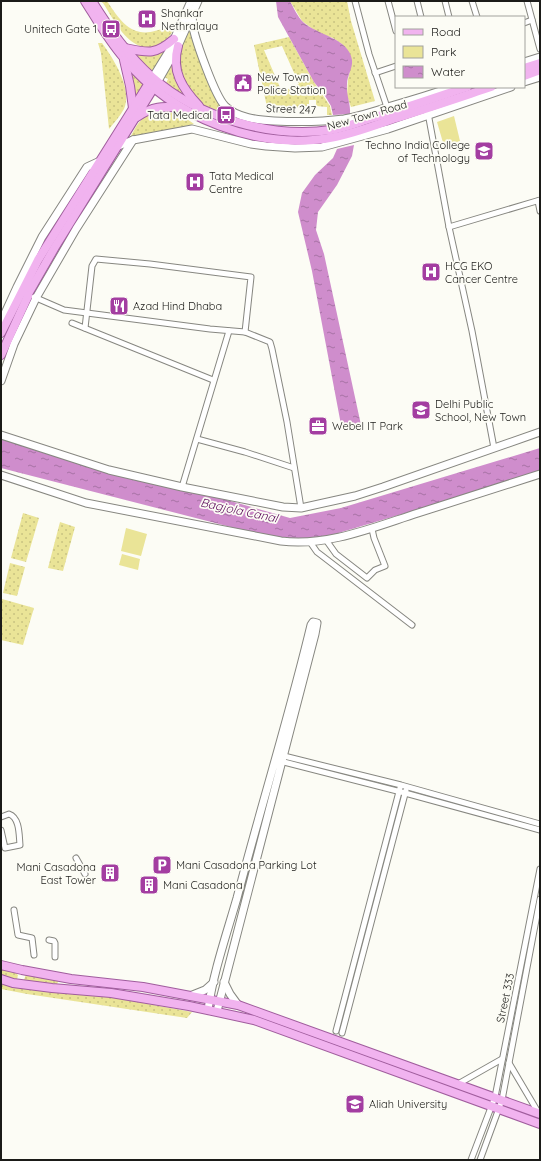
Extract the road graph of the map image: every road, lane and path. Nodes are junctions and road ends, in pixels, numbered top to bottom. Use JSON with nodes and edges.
{"nodes":[{"id":1,"x":85,"y":1,"type":"edge"},
{"id":2,"x":92,"y":1,"type":"edge"},
{"id":3,"x":191,"y":1,"type":"edge"},
{"id":4,"x":198,"y":1,"type":"edge"},
{"id":5,"x":355,"y":1,"type":"edge"},
{"id":6,"x":388,"y":1,"type":"edge"},
{"id":7,"x":417,"y":1,"type":"edge"},
{"id":8,"x":445,"y":1,"type":"edge"},
{"id":9,"x":472,"y":1,"type":"edge"},
{"id":10,"x":527,"y":1,"type":"edge"},
{"id":11,"x":192,"y":15,"type":"junction"},
{"id":12,"x":421,"y":16,"type":"edge"},
{"id":13,"x":450,"y":16,"type":"edge"},
{"id":14,"x":477,"y":16,"type":"edge"},
{"id":15,"x":532,"y":20,"type":"junction"},
{"id":16,"x":525,"y":23,"type":"edge"},
{"id":17,"x":395,"y":27,"type":"edge"},
{"id":18,"x":176,"y":43,"type":"junction"},
{"id":19,"x":125,"y":48,"type":"junction"},
{"id":20,"x":540,"y":49,"type":"edge"},
{"id":21,"x":540,"y":57,"type":"edge"},
{"id":22,"x":124,"y":58,"type":"junction"},
{"id":23,"x":525,"y":62,"type":"edge"},
{"id":24,"x":540,"y":62,"type":"edge"},
{"id":25,"x":395,"y":66,"type":"edge"},
{"id":26,"x":525,"y":68,"type":"edge"},
{"id":27,"x":540,"y":70,"type":"edge"},
{"id":28,"x":375,"y":73,"type":"junction"},
{"id":29,"x":525,"y":76,"type":"edge"},
{"id":30,"x":540,"y":77,"type":"edge"},
{"id":31,"x":153,"y":82,"type":"junction"},
{"id":32,"x":525,"y":82,"type":"edge"},
{"id":33,"x":449,"y":88,"type":"edge"},
{"id":34,"x":464,"y":88,"type":"edge"},
{"id":35,"x":488,"y":88,"type":"edge"},
{"id":36,"x":508,"y":88,"type":"edge"},
{"id":37,"x":133,"y":108,"type":"junction"},
{"id":38,"x":184,"y":109,"type":"junction"},
{"id":39,"x":202,"y":109,"type":"junction"},
{"id":40,"x":388,"y":110,"type":"junction"},
{"id":41,"x":428,"y":112,"type":"junction"},
{"id":42,"x":241,"y":115,"type":"junction"},
{"id":43,"x":134,"y":119,"type":"junction"},
{"id":44,"x":232,"y":121,"type":"junction"},
{"id":45,"x":314,"y":122,"type":"junction"},
{"id":46,"x":306,"y":131,"type":"junction"},
{"id":47,"x":133,"y":140,"type":"junction"},
{"id":48,"x":116,"y":147,"type":"junction"},
{"id":49,"x":100,"y":161,"type":"junction"},
{"id":50,"x":539,"y":201,"type":"edge"},
{"id":51,"x":540,"y":211,"type":"edge"},
{"id":52,"x":449,"y":227,"type":"junction"},
{"id":53,"x":28,"y":295,"type":"junction"},
{"id":54,"x":87,"y":313,"type":"junction"},
{"id":55,"x":1,"y":322,"type":"edge"},
{"id":56,"x":72,"y":323,"type":"dead end"},
{"id":57,"x":85,"y":328,"type":"junction"},
{"id":58,"x":229,"y":332,"type":"junction"},
{"id":59,"x":245,"y":332,"type":"junction"},
{"id":60,"x":1,"y":333,"type":"edge"},
{"id":61,"x":1,"y":355,"type":"edge"},
{"id":62,"x":1,"y":380,"type":"edge"},
{"id":63,"x":213,"y":380,"type":"junction"},
{"id":64,"x":540,"y":432,"type":"edge"},
{"id":65,"x":1,"y":435,"type":"edge"},
{"id":66,"x":197,"y":439,"type":"junction"},
{"id":67,"x":494,"y":448,"type":"junction"},
{"id":68,"x":294,"y":468,"type":"junction"},
{"id":69,"x":540,"y":474,"type":"edge"},
{"id":70,"x":1,"y":475,"type":"edge"},
{"id":71,"x":182,"y":487,"type":"junction"},
{"id":72,"x":301,"y":508,"type":"junction"},
{"id":73,"x":372,"y":529,"type":"junction"},
{"id":74,"x":326,"y":540,"type":"junction"},
{"id":75,"x":310,"y":542,"type":"junction"},
{"id":76,"x":412,"y":625,"type":"dead end"},
{"id":77,"x":280,"y":758,"type":"junction"},
{"id":78,"x":404,"y":790,"type":"junction"},
{"id":79,"x":1,"y":817,"type":"edge"},
{"id":80,"x":540,"y":824,"type":"edge"},
{"id":81,"x":1,"y":830,"type":"edge"},
{"id":82,"x":540,"y":830,"type":"edge"},
{"id":83,"x":76,"y":858,"type":"dead end"},
{"id":84,"x":540,"y":869,"type":"edge"},
{"id":85,"x":85,"y":874,"type":"dead end"},
{"id":86,"x":538,"y":886,"type":"edge"},
{"id":87,"x":537,"y":894,"type":"edge"},
{"id":88,"x":540,"y":899,"type":"edge"},
{"id":89,"x":14,"y":910,"type":"dead end"},
{"id":90,"x":49,"y":940,"type":"dead end"},
{"id":91,"x":34,"y":955,"type":"dead end"},
{"id":92,"x":55,"y":957,"type":"dead end"},
{"id":93,"x":1,"y":965,"type":"edge"},
{"id":94,"x":1,"y":979,"type":"edge"},
{"id":95,"x":214,"y":982,"type":"junction"},
{"id":96,"x":224,"y":982,"type":"junction"},
{"id":97,"x":190,"y":996,"type":"junction"},
{"id":98,"x":210,"y":1000,"type":"junction"},
{"id":99,"x":219,"y":1002,"type":"junction"},
{"id":100,"x":238,"y":1005,"type":"junction"},
{"id":101,"x":208,"y":1010,"type":"junction"},
{"id":102,"x":217,"y":1011,"type":"junction"},
{"id":103,"x":336,"y":1031,"type":"dead end"},
{"id":104,"x":342,"y":1033,"type":"dead end"},
{"id":105,"x":502,"y":1059,"type":"junction"},
{"id":106,"x":510,"y":1063,"type":"junction"},
{"id":107,"x":458,"y":1084,"type":"junction"},
{"id":108,"x":498,"y":1098,"type":"junction"},
{"id":109,"x":496,"y":1108,"type":"junction"},
{"id":110,"x":539,"y":1113,"type":"edge"},
{"id":111,"x":540,"y":1124,"type":"edge"},
{"id":112,"x":471,"y":1160,"type":"edge"},
{"id":113,"x":480,"y":1160,"type":"edge"}],
"edges":[{"from":1,"to":22,"type":"main road","name":"New Town Road"},
{"from":2,"to":19,"type":"main road"},
{"from":3,"to":18,"type":"street"},
{"from":4,"to":11,"type":"street"},
{"from":5,"to":28,"type":"street"},
{"from":6,"to":17,"type":"street"},
{"from":7,"to":12,"type":"street"},
{"from":8,"to":13,"type":"street"},
{"from":9,"to":14,"type":"street"},
{"from":10,"to":15,"type":"street"},
{"from":11,"to":18,"type":"street"},
{"from":11,"to":42,"type":"street","name":"Street 247"},
{"from":15,"to":16,"type":"street"},
{"from":15,"to":20,"type":"street"},
{"from":18,"to":19,"type":"main road"},
{"from":18,"to":31,"type":"street"},
{"from":18,"to":39,"type":"main road"},
{"from":19,"to":31,"type":"main road"},
{"from":21,"to":23,"type":"street"},
{"from":22,"to":31,"type":"main road","name":"New Town Road"},
{"from":22,"to":37,"type":"main road"},
{"from":24,"to":26,"type":"main road"},
{"from":25,"to":28,"type":"street"},
{"from":27,"to":29,"type":"main road"},
{"from":28,"to":40,"type":"street"},
{"from":30,"to":32,"type":"street"},
{"from":31,"to":37,"type":"main road"},
{"from":31,"to":38,"type":"main road","name":"New Town Road"},
{"from":31,"to":39,"type":"main road"},
{"from":31,"to":43,"type":"main road"},
{"from":33,"to":40,"type":"street","name":"Street 247"},
{"from":34,"to":40,"type":"main road"},
{"from":35,"to":41,"type":"main road","name":"New Town Road"},
{"from":36,"to":41,"type":"street"},
{"from":37,"to":49,"type":"main road"},
{"from":38,"to":41,"type":"main road","name":"New Town Road"},
{"from":38,"to":43,"type":"main road"},
{"from":39,"to":44,"type":"main road"},
{"from":40,"to":45,"type":"street","name":"Street 247"},
{"from":40,"to":46,"type":"main road"},
{"from":41,"to":47,"type":"street"},
{"from":41,"to":52,"type":"street"},
{"from":42,"to":44,"type":"street"},
{"from":42,"to":45,"type":"street","name":"Street 247"},
{"from":43,"to":48,"type":"main road"},
{"from":44,"to":46,"type":"main road"},
{"from":45,"to":46,"type":"street"},
{"from":47,"to":48,"type":"street"},
{"from":47,"to":53,"type":"street"},
{"from":48,"to":53,"type":"main road"},
{"from":49,"to":53,"type":"main road"},
{"from":49,"to":55,"type":"street"},
{"from":50,"to":51,"type":"street"},
{"from":50,"to":52,"type":"street"},
{"from":52,"to":67,"type":"street"},
{"from":53,"to":54,"type":"street"},
{"from":53,"to":60,"type":"main road"},
{"from":53,"to":61,"type":"main road"},
{"from":53,"to":62,"type":"street"},
{"from":54,"to":57,"type":"street"},
{"from":54,"to":58,"type":"street"},
{"from":54,"to":59,"type":"street"},
{"from":56,"to":57,"type":"street"},
{"from":57,"to":63,"type":"street"},
{"from":58,"to":59,"type":"street"},
{"from":58,"to":63,"type":"street"},
{"from":59,"to":68,"type":"street"},
{"from":63,"to":66,"type":"street"},
{"from":64,"to":67,"type":"street"},
{"from":65,"to":71,"type":"street"},
{"from":66,"to":68,"type":"street"},
{"from":66,"to":71,"type":"street"},
{"from":67,"to":72,"type":"street"},
{"from":68,"to":72,"type":"street"},
{"from":69,"to":73,"type":"street"},
{"from":70,"to":75,"type":"street"},
{"from":71,"to":72,"type":"street"},
{"from":73,"to":74,"type":"street"},
{"from":73,"to":74,"type":"street"},
{"from":74,"to":75,"type":"street"},
{"from":75,"to":76,"type":"street"},
{"from":77,"to":77,"type":"street"},
{"from":77,"to":78,"type":"street"},
{"from":77,"to":78,"type":"street"},
{"from":77,"to":95,"type":"street"},
{"from":77,"to":96,"type":"street"},
{"from":78,"to":80,"type":"street"},
{"from":78,"to":82,"type":"street"},
{"from":78,"to":103,"type":"street"},
{"from":78,"to":104,"type":"street"},
{"from":79,"to":81,"type":"street"},
{"from":83,"to":85,"type":"street"},
{"from":84,"to":86,"type":"street","name":"Street 333"},
{"from":86,"to":87,"type":"street","name":"Street 333"},
{"from":87,"to":105,"type":"street","name":"Street 333"},
{"from":88,"to":106,"type":"street","name":"Street 333"},
{"from":89,"to":91,"type":"street"},
{"from":90,"to":92,"type":"street"},
{"from":93,"to":97,"type":"main road"},
{"from":94,"to":101,"type":"main road"},
{"from":95,"to":97,"type":"street"},
{"from":95,"to":98,"type":"street"},
{"from":96,"to":99,"type":"street"},
{"from":96,"to":100,"type":"street"},
{"from":97,"to":98,"type":"main road"},
{"from":98,"to":99,"type":"main road"},
{"from":98,"to":101,"type":"street"},
{"from":99,"to":100,"type":"main road"},
{"from":99,"to":102,"type":"street"},
{"from":100,"to":107,"type":"main road"},
{"from":101,"to":102,"type":"main road"},
{"from":102,"to":109,"type":"main road"},
{"from":105,"to":107,"type":"street"},
{"from":105,"to":108,"type":"street","name":"Street 333"},
{"from":106,"to":108,"type":"street","name":"Street 333"},
{"from":106,"to":110,"type":"street"},
{"from":107,"to":108,"type":"main road"},
{"from":108,"to":109,"type":"street","name":"Street 333"},
{"from":108,"to":109,"type":"street","name":"Street 333"},
{"from":108,"to":110,"type":"main road"},
{"from":109,"to":111,"type":"main road"},
{"from":109,"to":112,"type":"street"},
{"from":109,"to":113,"type":"street"}]}
